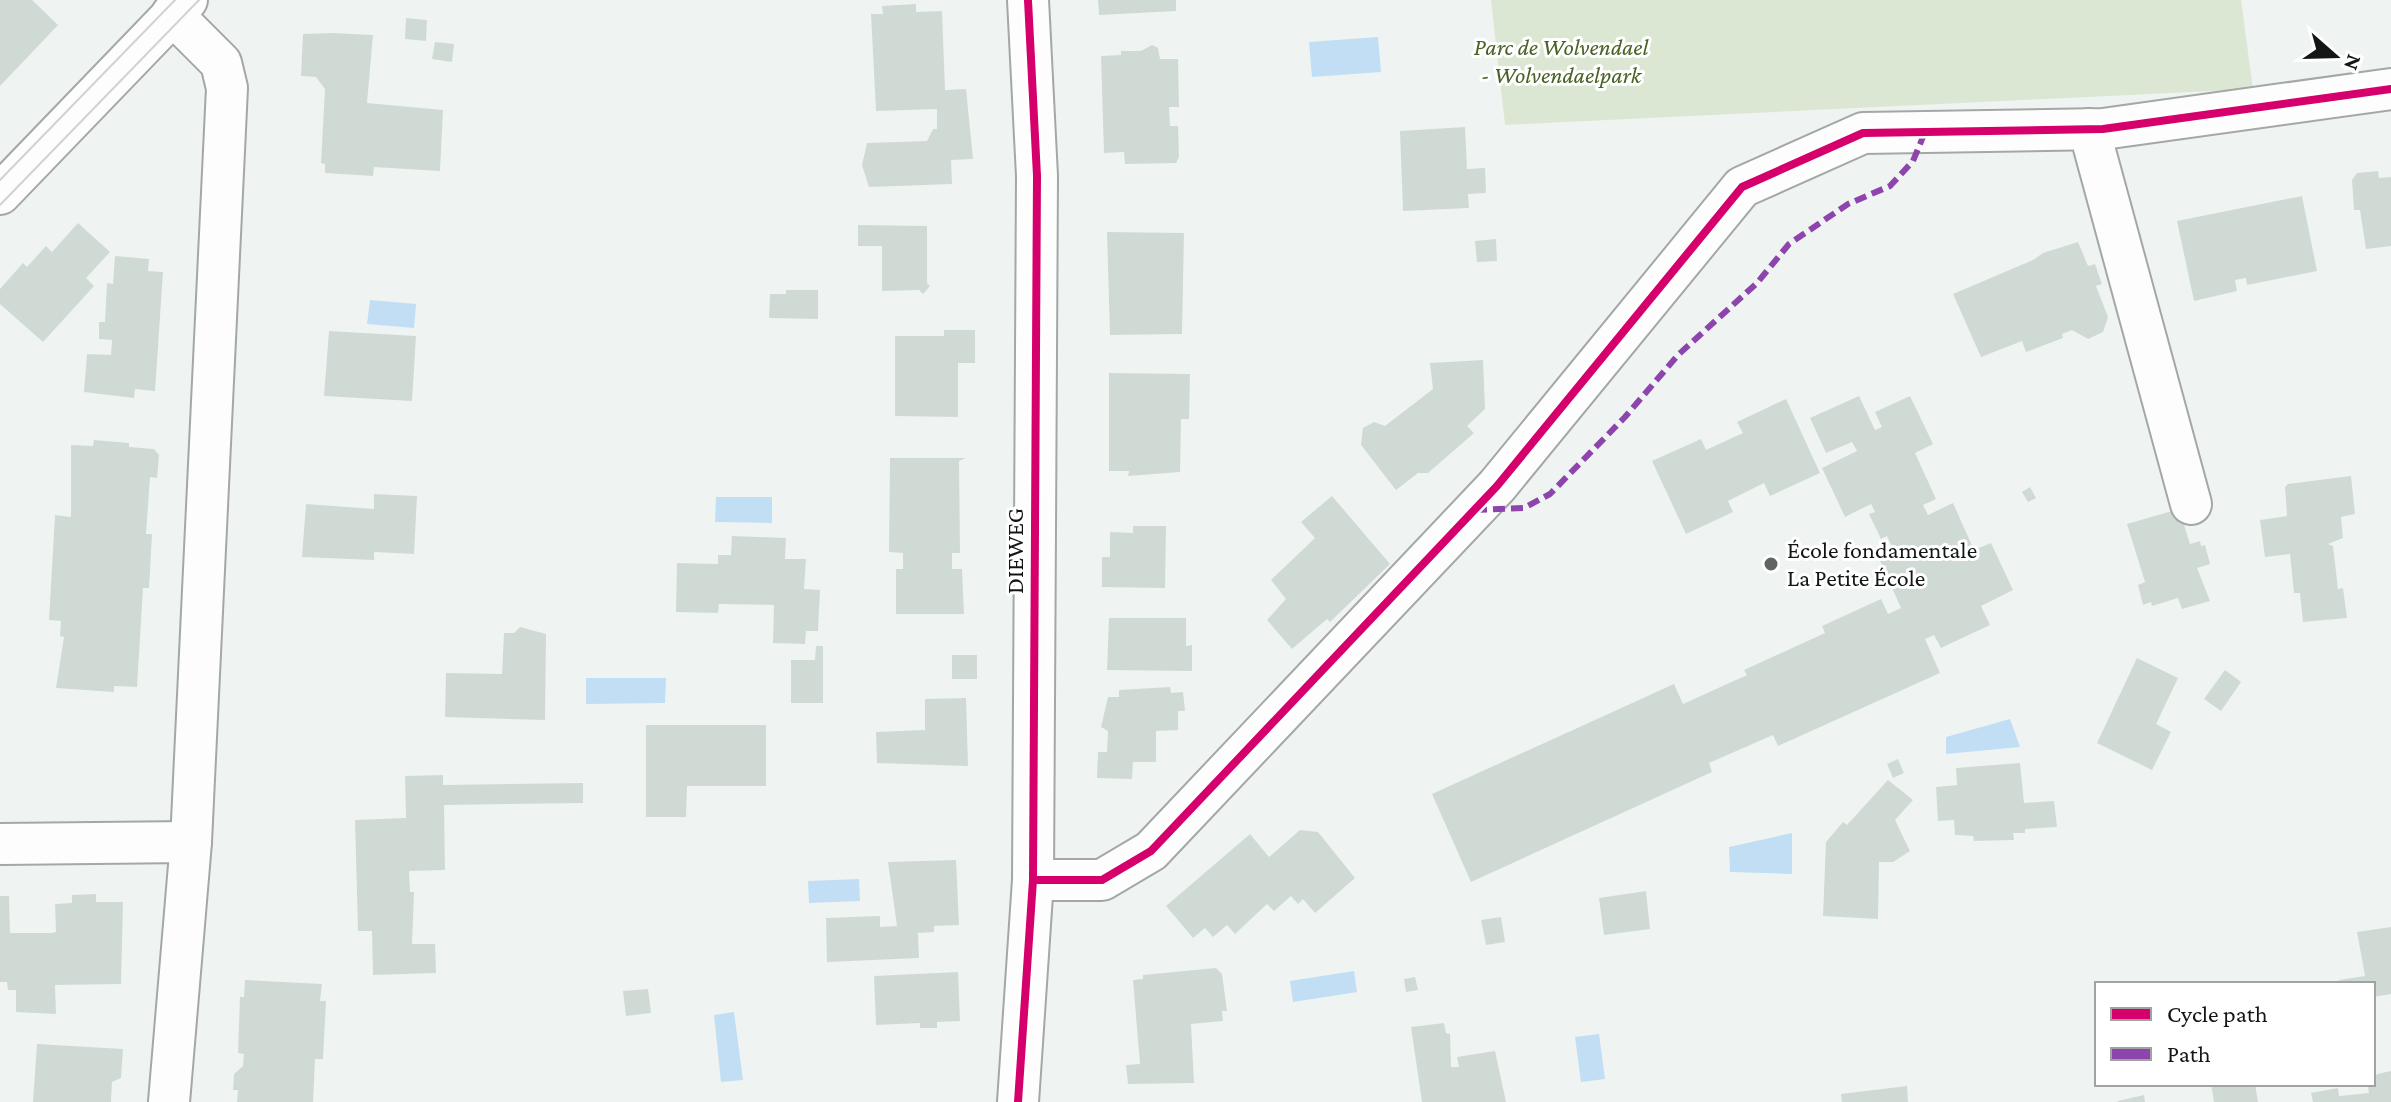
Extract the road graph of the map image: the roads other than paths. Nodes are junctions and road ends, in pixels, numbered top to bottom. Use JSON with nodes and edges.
{"nodes":[{"id":1,"x":1028,"y":0,"type":"edge"},
{"id":2,"x":180,"y":7,"type":"edge"},
{"id":3,"x":2391,"y":89,"type":"edge"},
{"id":4,"x":2089,"y":129,"type":"junction"},
{"id":5,"x":0,"y":194,"type":"edge"},
{"id":6,"x":2191,"y":504,"type":"dead end"},
{"id":7,"x":191,"y":842,"type":"junction"},
{"id":8,"x":0,"y":844,"type":"edge"},
{"id":9,"x":1033,"y":880,"type":"junction"},
{"id":10,"x":169,"y":1102,"type":"edge"},
{"id":11,"x":1018,"y":1102,"type":"edge"}],
"edges":[{"from":1,"to":9,"type":"street","name":"DIEWEG"},
{"from":2,"to":5,"type":"street"},
{"from":2,"to":7,"type":"street"},
{"from":3,"to":4,"type":"street"},
{"from":4,"to":6,"type":"street"},
{"from":4,"to":9,"type":"street"},
{"from":7,"to":8,"type":"street"},
{"from":7,"to":10,"type":"street"},
{"from":9,"to":11,"type":"street","name":"DIEWEG"}]}
